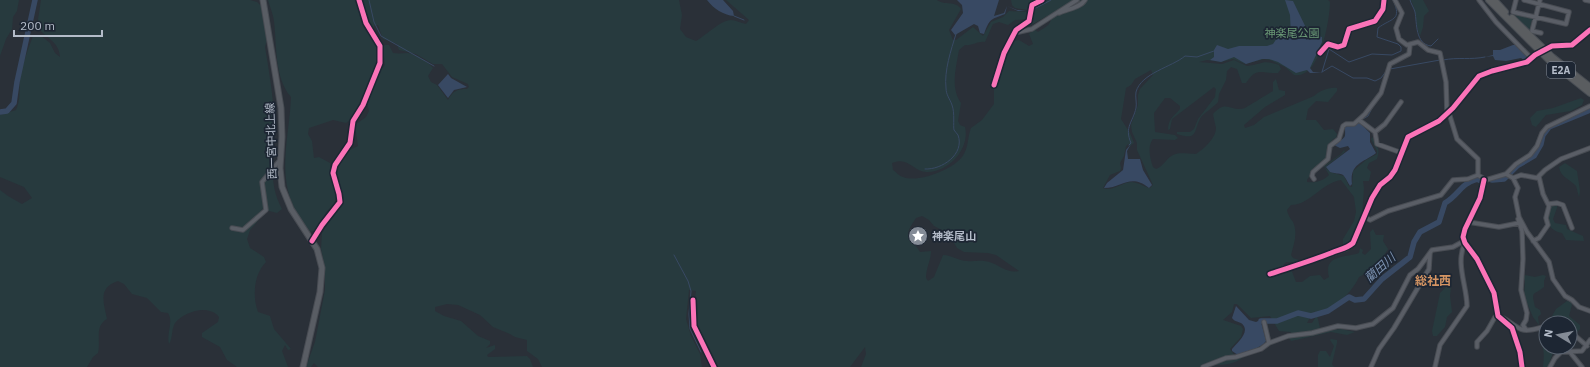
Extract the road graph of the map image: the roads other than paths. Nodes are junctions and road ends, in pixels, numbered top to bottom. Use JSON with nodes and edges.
{"nodes":[{"id":1,"x":263,"y":0,"type":"edge"},
{"id":2,"x":359,"y":0,"type":"edge"},
{"id":3,"x":1042,"y":0,"type":"edge"},
{"id":4,"x":1077,"y":0,"type":"edge"},
{"id":5,"x":1085,"y":0,"type":"edge"},
{"id":6,"x":1384,"y":0,"type":"edge"},
{"id":7,"x":1395,"y":0,"type":"edge"},
{"id":8,"x":1479,"y":0,"type":"edge"},
{"id":9,"x":1488,"y":0,"type":"edge"},
{"id":10,"x":1494,"y":0,"type":"edge"},
{"id":11,"x":1516,"y":0,"type":"edge"},
{"id":12,"x":1524,"y":0,"type":"edge"},
{"id":13,"x":1586,"y":0,"type":"edge"},
{"id":14,"x":1539,"y":2,"type":"edge"},
{"id":15,"x":1590,"y":2,"type":"edge"},
{"id":16,"x":1535,"y":17,"type":"junction"},
{"id":17,"x":1047,"y":18,"type":"junction"},
{"id":18,"x":1015,"y":33,"type":"junction"},
{"id":19,"x":1541,"y":33,"type":"dead end"},
{"id":20,"x":1588,"y":33,"type":"edge"},
{"id":21,"x":1410,"y":45,"type":"junction"},
{"id":22,"x":1549,"y":47,"type":"dead end"},
{"id":23,"x":1320,"y":53,"type":"dead end"},
{"id":24,"x":1535,"y":54,"type":"dead end"},
{"id":25,"x":1531,"y":58,"type":"junction"},
{"id":26,"x":994,"y":85,"type":"dead end"},
{"id":27,"x":1590,"y":87,"type":"edge"},
{"id":28,"x":1590,"y":92,"type":"edge"},
{"id":29,"x":1401,"y":102,"type":"dead end"},
{"id":30,"x":1590,"y":107,"type":"edge"},
{"id":31,"x":1448,"y":113,"type":"junction"},
{"id":32,"x":1359,"y":120,"type":"junction"},
{"id":33,"x":1375,"y":132,"type":"junction"},
{"id":34,"x":1590,"y":148,"type":"edge"},
{"id":35,"x":1402,"y":153,"type":"junction"},
{"id":36,"x":280,"y":160,"type":"junction"},
{"id":37,"x":1478,"y":175,"type":"junction"},
{"id":38,"x":1507,"y":175,"type":"junction"},
{"id":39,"x":1539,"y":177,"type":"junction"},
{"id":40,"x":1513,"y":178,"type":"junction"},
{"id":41,"x":1314,"y":179,"type":"dead end"},
{"id":42,"x":1484,"y":180,"type":"junction"},
{"id":43,"x":1549,"y":204,"type":"junction"},
{"id":44,"x":1518,"y":214,"type":"junction"},
{"id":45,"x":1365,"y":217,"type":"junction"},
{"id":46,"x":1468,"y":222,"type":"junction"},
{"id":47,"x":1519,"y":223,"type":"junction"},
{"id":48,"x":232,"y":228,"type":"dead end"},
{"id":49,"x":1572,"y":228,"type":"dead end"},
{"id":50,"x":312,"y":241,"type":"junction"},
{"id":51,"x":1533,"y":241,"type":"junction"},
{"id":52,"x":1464,"y":242,"type":"junction"},
{"id":53,"x":1430,"y":252,"type":"junction"},
{"id":54,"x":1270,"y":274,"type":"dead end"},
{"id":55,"x":693,"y":300,"type":"dead end"},
{"id":56,"x":1590,"y":311,"type":"edge"},
{"id":57,"x":1498,"y":316,"type":"junction"},
{"id":58,"x":1264,"y":322,"type":"dead end"},
{"id":59,"x":1538,"y":328,"type":"edge"},
{"id":60,"x":1526,"y":330,"type":"junction"},
{"id":61,"x":1578,"y":338,"type":"edge"},
{"id":62,"x":1590,"y":340,"type":"edge"},
{"id":63,"x":1269,"y":343,"type":"junction"},
{"id":64,"x":1587,"y":346,"type":"junction"},
{"id":65,"x":1476,"y":347,"type":"dead end"},
{"id":66,"x":1578,"y":351,"type":"edge"},
{"id":67,"x":1557,"y":355,"type":"edge"},
{"id":68,"x":1572,"y":355,"type":"edge"},
{"id":69,"x":303,"y":367,"type":"edge"},
{"id":70,"x":714,"y":367,"type":"edge"},
{"id":71,"x":1203,"y":367,"type":"edge"},
{"id":72,"x":1371,"y":367,"type":"edge"},
{"id":73,"x":1435,"y":367,"type":"edge"},
{"id":74,"x":1522,"y":367,"type":"edge"},
{"id":75,"x":1550,"y":367,"type":"edge"},
{"id":76,"x":1582,"y":367,"type":"edge"}],
"edges":[{"from":1,"to":36,"type":"main road","name":"西一宮中北上線"},
{"from":2,"to":50,"type":"street"},
{"from":3,"to":18,"type":"street"},
{"from":4,"to":17,"type":"street"},
{"from":5,"to":17,"type":"street"},
{"from":6,"to":23,"type":"street"},
{"from":7,"to":21,"type":"street"},
{"from":8,"to":25,"type":"street"},
{"from":9,"to":28,"type":"highway","number":"E2A"},
{"from":10,"to":27,"type":"highway","number":"E2A"},
{"from":11,"to":16,"type":"street"},
{"from":12,"to":14,"type":"street"},
{"from":13,"to":15,"type":"street"},
{"from":14,"to":16,"type":"street"},
{"from":14,"to":16,"type":"street"},
{"from":16,"to":19,"type":"street"},
{"from":17,"to":18,"type":"street"},
{"from":18,"to":26,"type":"street"},
{"from":20,"to":22,"type":"street"},
{"from":21,"to":31,"type":"street"},
{"from":21,"to":32,"type":"street"},
{"from":24,"to":25,"type":"street"},
{"from":25,"to":31,"type":"street"},
{"from":29,"to":33,"type":"street"},
{"from":30,"to":38,"type":"street"},
{"from":31,"to":35,"type":"street"},
{"from":31,"to":37,"type":"street"},
{"from":32,"to":33,"type":"street"},
{"from":32,"to":41,"type":"street"},
{"from":33,"to":35,"type":"street"},
{"from":34,"to":39,"type":"street"},
{"from":35,"to":45,"type":"street"},
{"from":36,"to":48,"type":"street"},
{"from":36,"to":50,"type":"main road","name":"西一宮中北上線"},
{"from":37,"to":42,"type":"street"},
{"from":37,"to":45,"type":"street"},
{"from":38,"to":40,"type":"street"},
{"from":38,"to":42,"type":"street"},
{"from":39,"to":40,"type":"street"},
{"from":39,"to":43,"type":"street"},
{"from":40,"to":44,"type":"street"},
{"from":42,"to":46,"type":"street"},
{"from":43,"to":49,"type":"street"},
{"from":43,"to":51,"type":"street"},
{"from":44,"to":47,"type":"street"},
{"from":44,"to":51,"type":"street"},
{"from":45,"to":54,"type":"street"},
{"from":46,"to":47,"type":"street"},
{"from":46,"to":52,"type":"street"},
{"from":47,"to":60,"type":"street"},
{"from":50,"to":69,"type":"main road","name":"西一宮中北上線"},
{"from":51,"to":56,"type":"street"},
{"from":52,"to":53,"type":"street"},
{"from":52,"to":57,"type":"street"},
{"from":52,"to":73,"type":"street"},
{"from":53,"to":63,"type":"street"},
{"from":53,"to":72,"type":"street"},
{"from":55,"to":70,"type":"street"},
{"from":57,"to":60,"type":"street"},
{"from":57,"to":65,"type":"street"},
{"from":57,"to":74,"type":"street"},
{"from":58,"to":63,"type":"street"},
{"from":59,"to":60,"type":"street"},
{"from":61,"to":64,"type":"street"},
{"from":62,"to":64,"type":"street"},
{"from":63,"to":71,"type":"street"},
{"from":64,"to":66,"type":"street"},
{"from":67,"to":75,"type":"street"},
{"from":68,"to":76,"type":"street"}]}
